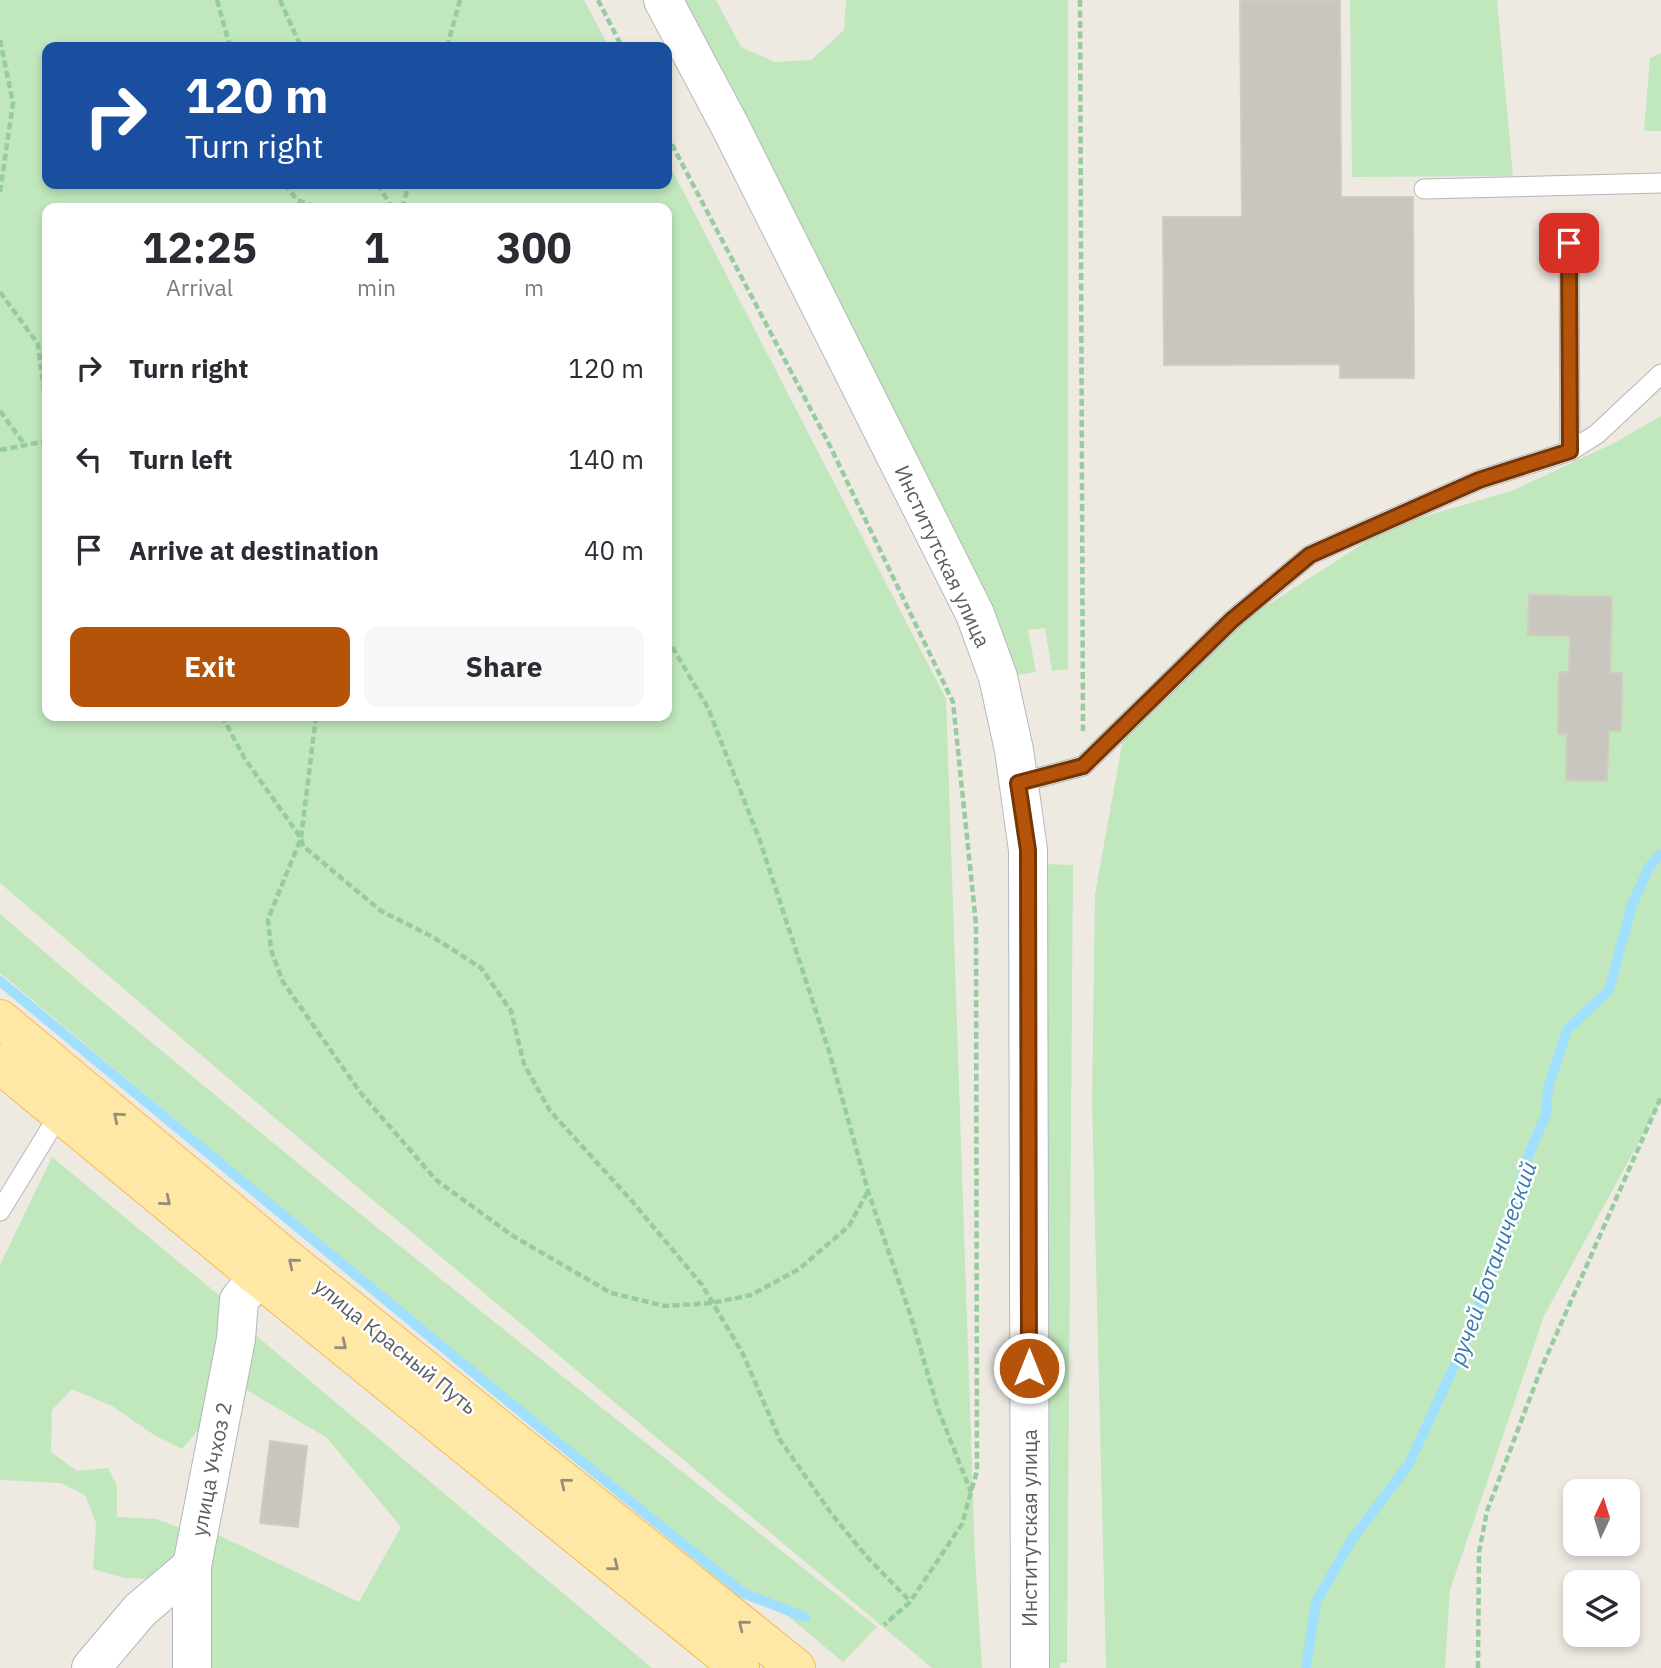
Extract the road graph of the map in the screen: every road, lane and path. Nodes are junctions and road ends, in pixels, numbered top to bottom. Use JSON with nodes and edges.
{"nodes":[{"id":1,"x":217,"y":0,"type":"edge"},
{"id":2,"x":280,"y":0,"type":"edge"},
{"id":3,"x":460,"y":0,"type":"edge"},
{"id":4,"x":598,"y":0,"type":"edge"},
{"id":5,"x":663,"y":0,"type":"edge"},
{"id":6,"x":1080,"y":0,"type":"edge"},
{"id":7,"x":0,"y":40,"type":"edge"},
{"id":8,"x":229,"y":42,"type":"edge"},
{"id":9,"x":299,"y":42,"type":"edge"},
{"id":10,"x":448,"y":42,"type":"edge"},
{"id":11,"x":619,"y":42,"type":"edge"},
{"id":12,"x":672,"y":145,"type":"edge"},
{"id":13,"x":1661,"y":183,"type":"edge"},
{"id":14,"x":289,"y":189,"type":"edge"},
{"id":15,"x":1424,"y":189,"type":"dead end"},
{"id":16,"x":0,"y":192,"type":"edge"},
{"id":17,"x":306,"y":203,"type":"edge"},
{"id":18,"x":1569,"y":243,"type":"dead end"},
{"id":19,"x":0,"y":292,"type":"edge"},
{"id":20,"x":1661,"y":374,"type":"edge"},
{"id":21,"x":42,"y":375,"type":"edge"},
{"id":22,"x":0,"y":411,"type":"edge"},
{"id":23,"x":42,"y":442,"type":"edge"},
{"id":24,"x":25,"y":445,"type":"junction"},
{"id":25,"x":0,"y":450,"type":"edge"},
{"id":26,"x":1570,"y":451,"type":"junction"},
{"id":27,"x":672,"y":647,"type":"edge"},
{"id":28,"x":225,"y":721,"type":"edge"},
{"id":29,"x":315,"y":721,"type":"edge"},
{"id":30,"x":1083,"y":766,"type":"junction"},
{"id":31,"x":1018,"y":783,"type":"junction"},
{"id":32,"x":301,"y":838,"type":"junction"},
{"id":33,"x":0,"y":1019,"type":"edge"},
{"id":34,"x":0,"y":1064,"type":"edge"},
{"id":35,"x":1661,"y":1097,"type":"edge"},
{"id":36,"x":60,"y":1113,"type":"junction"},
{"id":37,"x":868,"y":1191,"type":"junction"},
{"id":38,"x":0,"y":1210,"type":"edge"},
{"id":39,"x":258,"y":1277,"type":"junction"},
{"id":40,"x":712,"y":1303,"type":"junction"},
{"id":41,"x":971,"y":1492,"type":"junction"},
{"id":42,"x":192,"y":1566,"type":"junction"},
{"id":43,"x":910,"y":1602,"type":"junction"},
{"id":44,"x":884,"y":1625,"type":"dead end"},
{"id":45,"x":91,"y":1668,"type":"edge"},
{"id":46,"x":192,"y":1668,"type":"edge"},
{"id":47,"x":740,"y":1668,"type":"edge"},
{"id":48,"x":796,"y":1668,"type":"edge"},
{"id":49,"x":1030,"y":1668,"type":"edge"},
{"id":50,"x":1478,"y":1668,"type":"edge"}],
"edges":[{"from":1,"to":8,"type":"path"},
{"from":2,"to":9,"type":"path"},
{"from":3,"to":10,"type":"path"},
{"from":4,"to":11,"type":"path"},
{"from":5,"to":31,"type":"street","name":"Институтская улица"},
{"from":6,"to":30,"type":"path"},
{"from":7,"to":16,"type":"path"},
{"from":12,"to":41,"type":"path"},
{"from":13,"to":15,"type":"lane"},
{"from":14,"to":17,"type":"path"},
{"from":18,"to":26,"type":"lane"},
{"from":19,"to":21,"type":"path"},
{"from":20,"to":26,"type":"lane"},
{"from":22,"to":24,"type":"path"},
{"from":23,"to":24,"type":"path"},
{"from":24,"to":25,"type":"path"},
{"from":26,"to":30,"type":"lane"},
{"from":27,"to":37,"type":"path"},
{"from":28,"to":32,"type":"path"},
{"from":29,"to":32,"type":"path"},
{"from":30,"to":31,"type":"lane"},
{"from":31,"to":49,"type":"street","name":"Институтская улица"},
{"from":32,"to":40,"type":"path"},
{"from":32,"to":40,"type":"path"},
{"from":48,"to":33,"type":"main road","name":"улица Красный Путь","one_way":true},
{"from":34,"to":36,"type":"main road","name":"улица Красный Путь"},
{"from":35,"to":50,"type":"path"},
{"from":36,"to":38,"type":"lane"},
{"from":36,"to":39,"type":"main road","name":"улица Красный Путь","one_way":true},
{"from":37,"to":40,"type":"path"},
{"from":37,"to":41,"type":"path"},
{"from":39,"to":42,"type":"street","name":"улица Учхоз 2"},
{"from":39,"to":47,"type":"main road","name":"улица Красный Путь","one_way":true},
{"from":40,"to":43,"type":"path"},
{"from":41,"to":43,"type":"path"},
{"from":42,"to":45,"type":"street"},
{"from":42,"to":46,"type":"street","name":"улица Учхоз 2"},
{"from":43,"to":44,"type":"path"}]}
